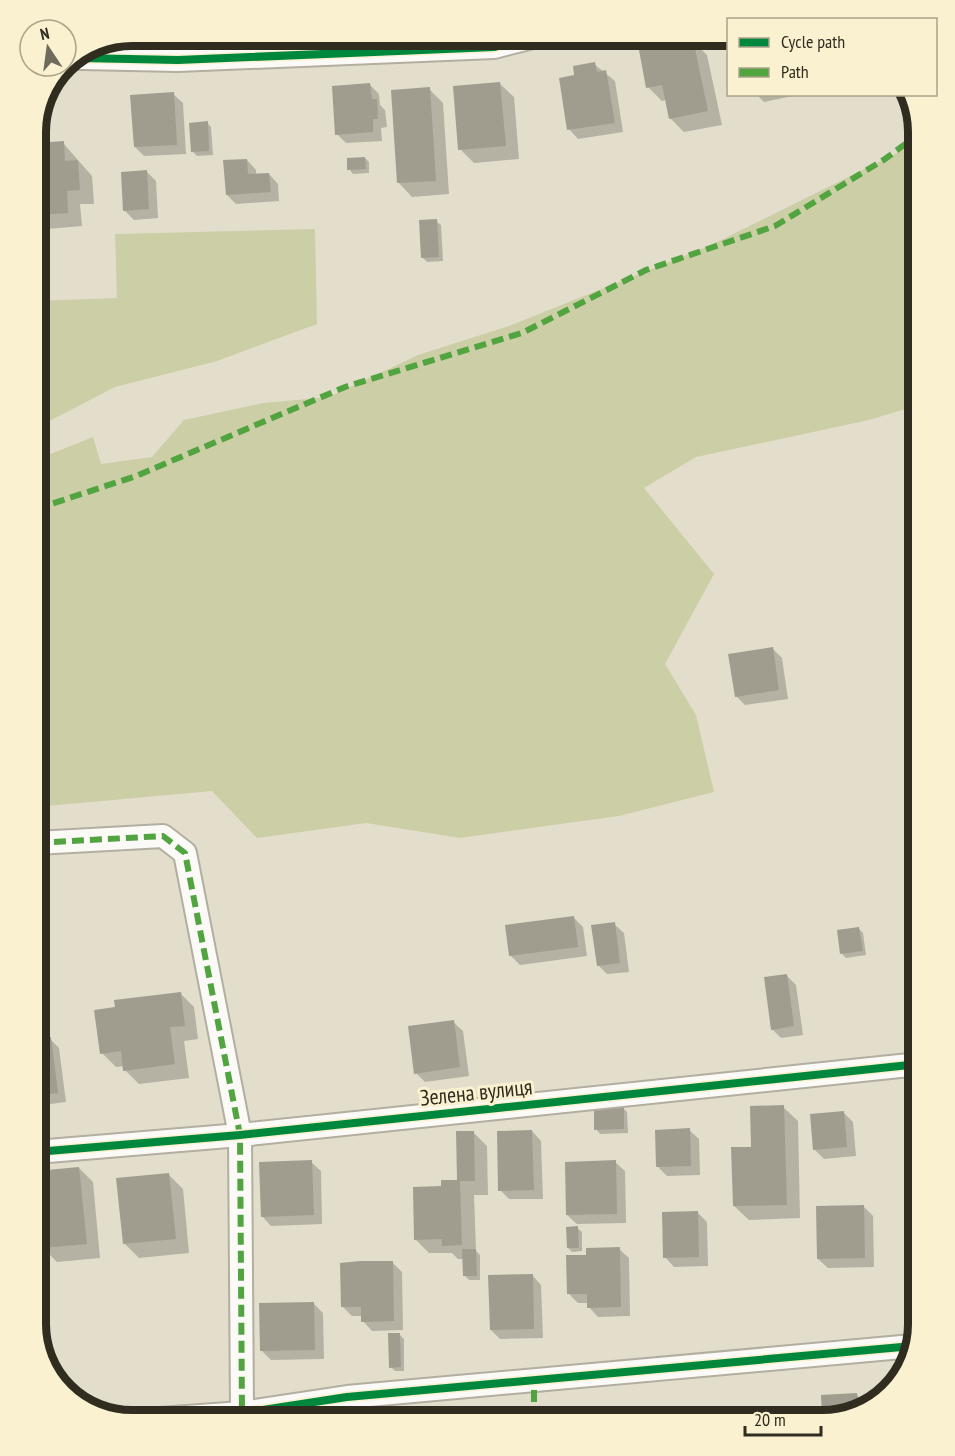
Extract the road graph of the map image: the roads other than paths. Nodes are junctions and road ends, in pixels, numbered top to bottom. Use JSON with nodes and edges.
{"nodes":[{"id":1,"x":483,"y":47,"type":"edge"},
{"id":2,"x":90,"y":58,"type":"edge"},
{"id":3,"x":46,"y":842,"type":"edge"},
{"id":4,"x":908,"y":1065,"type":"edge"},
{"id":5,"x":240,"y":1135,"type":"junction"},
{"id":6,"x":46,"y":1151,"type":"edge"},
{"id":7,"x":906,"y":1347,"type":"edge"},
{"id":8,"x":242,"y":1409,"type":"edge"},
{"id":9,"x":268,"y":1409,"type":"edge"}],
"edges":[{"from":1,"to":2,"type":"street"},
{"from":3,"to":5,"type":"street"},
{"from":4,"to":5,"type":"street","name":"Зелена вулиця"},
{"from":5,"to":6,"type":"street","name":"Зелена вулиця"},
{"from":5,"to":8,"type":"street"},
{"from":7,"to":9,"type":"street"}]}
